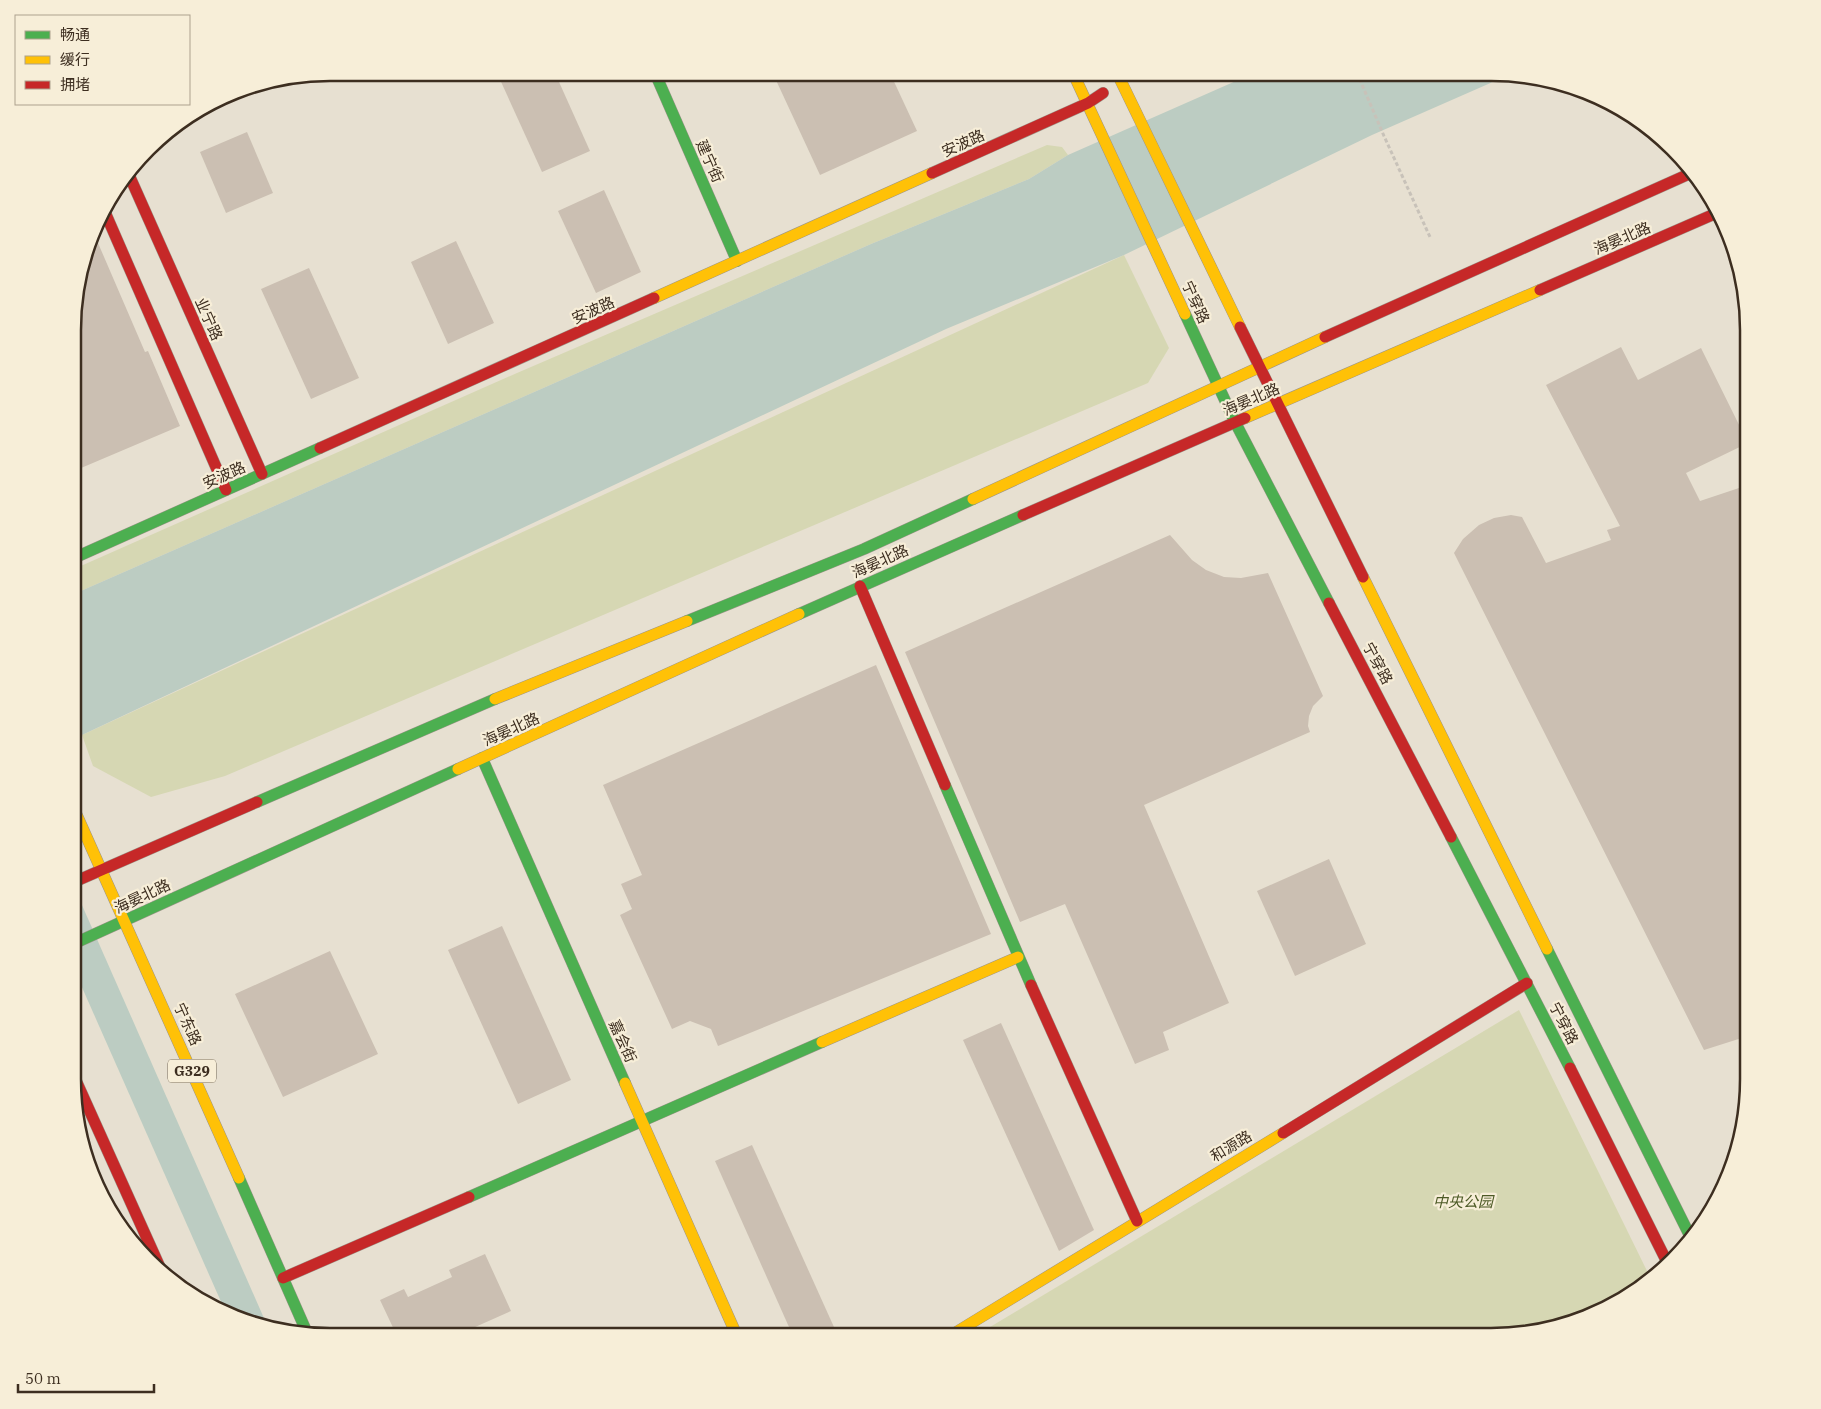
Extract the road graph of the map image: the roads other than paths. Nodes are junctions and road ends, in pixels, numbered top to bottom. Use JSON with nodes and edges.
{"nodes":[{"id":1,"x":659,"y":81,"type":"edge"},
{"id":2,"x":1077,"y":81,"type":"edge"},
{"id":3,"x":1114,"y":81,"type":"edge"},
{"id":4,"x":1121,"y":81,"type":"edge"},
{"id":5,"x":1088,"y":102,"type":"junction"},
{"id":6,"x":1685,"y":176,"type":"edge"},
{"id":7,"x":132,"y":181,"type":"edge"},
{"id":8,"x":1711,"y":215,"type":"edge"},
{"id":9,"x":108,"y":219,"type":"edge"},
{"id":10,"x":738,"y":261,"type":"junction"},
{"id":11,"x":1259,"y":366,"type":"junction"},
{"id":12,"x":1218,"y":386,"type":"junction"},
{"id":13,"x":1278,"y":404,"type":"junction"},
{"id":14,"x":1235,"y":422,"type":"junction"},
{"id":15,"x":262,"y":474,"type":"junction"},
{"id":16,"x":226,"y":490,"type":"junction"},
{"id":17,"x":81,"y":555,"type":"edge"},
{"id":18,"x":860,"y":586,"type":"junction"},
{"id":19,"x":482,"y":758,"type":"junction"},
{"id":20,"x":81,"y":824,"type":"edge"},
{"id":21,"x":102,"y":870,"type":"junction"},
{"id":22,"x":81,"y":879,"type":"edge"},
{"id":23,"x":125,"y":920,"type":"junction"},
{"id":24,"x":81,"y":940,"type":"edge"},
{"id":25,"x":1018,"y":957,"type":"junction"},
{"id":26,"x":1527,"y":983,"type":"junction"},
{"id":27,"x":82,"y":1094,"type":"edge"},
{"id":28,"x":642,"y":1121,"type":"junction"},
{"id":29,"x":1137,"y":1221,"type":"junction"},
{"id":30,"x":1687,"y":1231,"type":"edge"},
{"id":31,"x":155,"y":1256,"type":"edge"},
{"id":32,"x":1665,"y":1257,"type":"edge"},
{"id":33,"x":283,"y":1278,"type":"junction"},
{"id":34,"x":304,"y":1326,"type":"edge"},
{"id":35,"x":733,"y":1328,"type":"edge"},
{"id":36,"x":963,"y":1328,"type":"edge"}],
"edges":[{"from":1,"to":10,"type":"main road","name":"建宁街"},
{"from":2,"to":5,"type":"main road","name":"宁穿路"},
{"from":3,"to":5,"type":"main road","name":"安波路"},
{"from":4,"to":11,"type":"main road","name":"宁穿路"},
{"from":5,"to":10,"type":"main road","name":"安波路"},
{"from":5,"to":12,"type":"main road","name":"宁穿路"},
{"from":6,"to":11,"type":"main road","name":"海晏北路"},
{"from":7,"to":15,"type":"main road","name":"业宁路"},
{"from":8,"to":13,"type":"main road","name":"海晏北路"},
{"from":9,"to":16,"type":"main road"},
{"from":10,"to":15,"type":"main road","name":"安波路"},
{"from":11,"to":12,"type":"main road","name":"海晏北路"},
{"from":11,"to":13,"type":"main road","name":"宁穿路"},
{"from":12,"to":14,"type":"main road","name":"宁穿路"},
{"from":12,"to":21,"type":"main road","name":"海晏北路"},
{"from":13,"to":14,"type":"main road","name":"海晏北路"},
{"from":13,"to":30,"type":"main road","name":"宁穿路"},
{"from":14,"to":18,"type":"main road","name":"海晏北路"},
{"from":14,"to":26,"type":"main road","name":"宁穿路"},
{"from":15,"to":16,"type":"main road","name":"安波路"},
{"from":16,"to":17,"type":"main road","name":"安波路"},
{"from":18,"to":19,"type":"main road","name":"海晏北路"},
{"from":18,"to":25,"type":"main road"},
{"from":19,"to":23,"type":"main road","name":"海晏北路"},
{"from":19,"to":28,"type":"main road","name":"嘉会街"},
{"from":20,"to":21,"type":"main road","name":"宁东路","number":"G329"},
{"from":21,"to":22,"type":"main road","name":"海晏北路"},
{"from":21,"to":23,"type":"main road","name":"宁东路","number":"G329"},
{"from":23,"to":24,"type":"main road","name":"海晏北路"},
{"from":23,"to":33,"type":"main road","name":"宁东路","number":"G329"},
{"from":25,"to":28,"type":"main road"},
{"from":25,"to":29,"type":"main road"},
{"from":26,"to":29,"type":"main road","name":"和源路"},
{"from":26,"to":32,"type":"main road","name":"宁穿路"},
{"from":27,"to":31,"type":"main road"},
{"from":28,"to":33,"type":"main road"},
{"from":28,"to":35,"type":"main road","name":"嘉会街"},
{"from":29,"to":36,"type":"main road","name":"和源路"},
{"from":33,"to":34,"type":"main road","name":"宁东路","number":"G329"}]}
